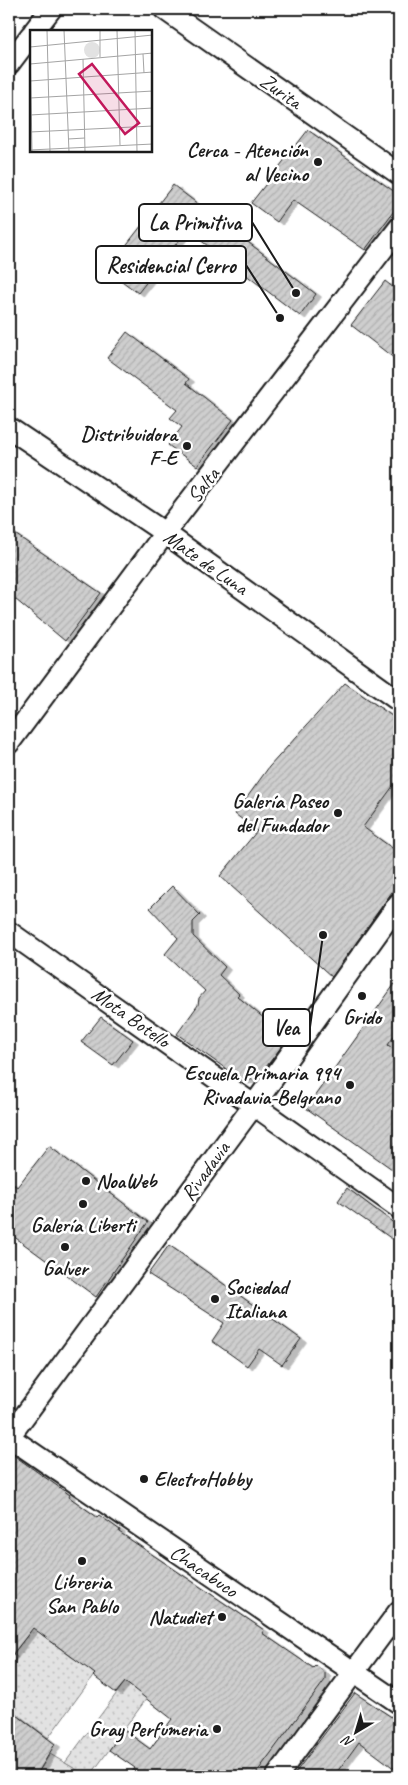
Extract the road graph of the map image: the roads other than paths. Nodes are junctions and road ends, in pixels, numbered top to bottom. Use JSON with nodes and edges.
{"nodes":[{"id":1,"x":51,"y":9,"type":"edge"},
{"id":2,"x":164,"y":9,"type":"edge"},
{"id":3,"x":35,"y":30,"type":"edge"},
{"id":4,"x":30,"y":36,"type":"edge"},
{"id":5,"x":9,"y":64,"type":"edge"},
{"id":6,"x":399,"y":174,"type":"edge"},
{"id":7,"x":399,"y":228,"type":"edge"},
{"id":8,"x":9,"y":428,"type":"edge"},
{"id":9,"x":165,"y":533,"type":"junction"},
{"id":10,"x":399,"y":701,"type":"edge"},
{"id":11,"x":9,"y":743,"type":"edge"},
{"id":12,"x":399,"y":903,"type":"edge"},
{"id":13,"x":9,"y":932,"type":"edge"},
{"id":14,"x":254,"y":1105,"type":"junction"},
{"id":15,"x":399,"y":1208,"type":"edge"},
{"id":16,"x":9,"y":1437,"type":"edge"},
{"id":17,"x":399,"y":1611,"type":"edge"},
{"id":18,"x":354,"y":1673,"type":"junction"},
{"id":19,"x":399,"y":1703,"type":"edge"},
{"id":20,"x":277,"y":1776,"type":"edge"}],
"edges":[{"from":1,"to":3,"type":"street"},
{"from":2,"to":6,"type":"street","name":"Zurita"},
{"from":4,"to":5,"type":"street"},
{"from":7,"to":9,"type":"street","name":"Salta"},
{"from":8,"to":9,"type":"street","name":"Mate de Luna"},
{"from":9,"to":10,"type":"street","name":"Mate de Luna"},
{"from":9,"to":11,"type":"street","name":"Salta"},
{"from":12,"to":14,"type":"street","name":"Rivadavia"},
{"from":13,"to":14,"type":"street","name":"Mota Botello"},
{"from":14,"to":15,"type":"street","name":"Mota Botello"},
{"from":14,"to":16,"type":"street","name":"Rivadavia"},
{"from":16,"to":18,"type":"street","name":"Chacabuco"},
{"from":17,"to":18,"type":"street"},
{"from":18,"to":19,"type":"street","name":"Chacabuco"},
{"from":18,"to":20,"type":"street"}]}
